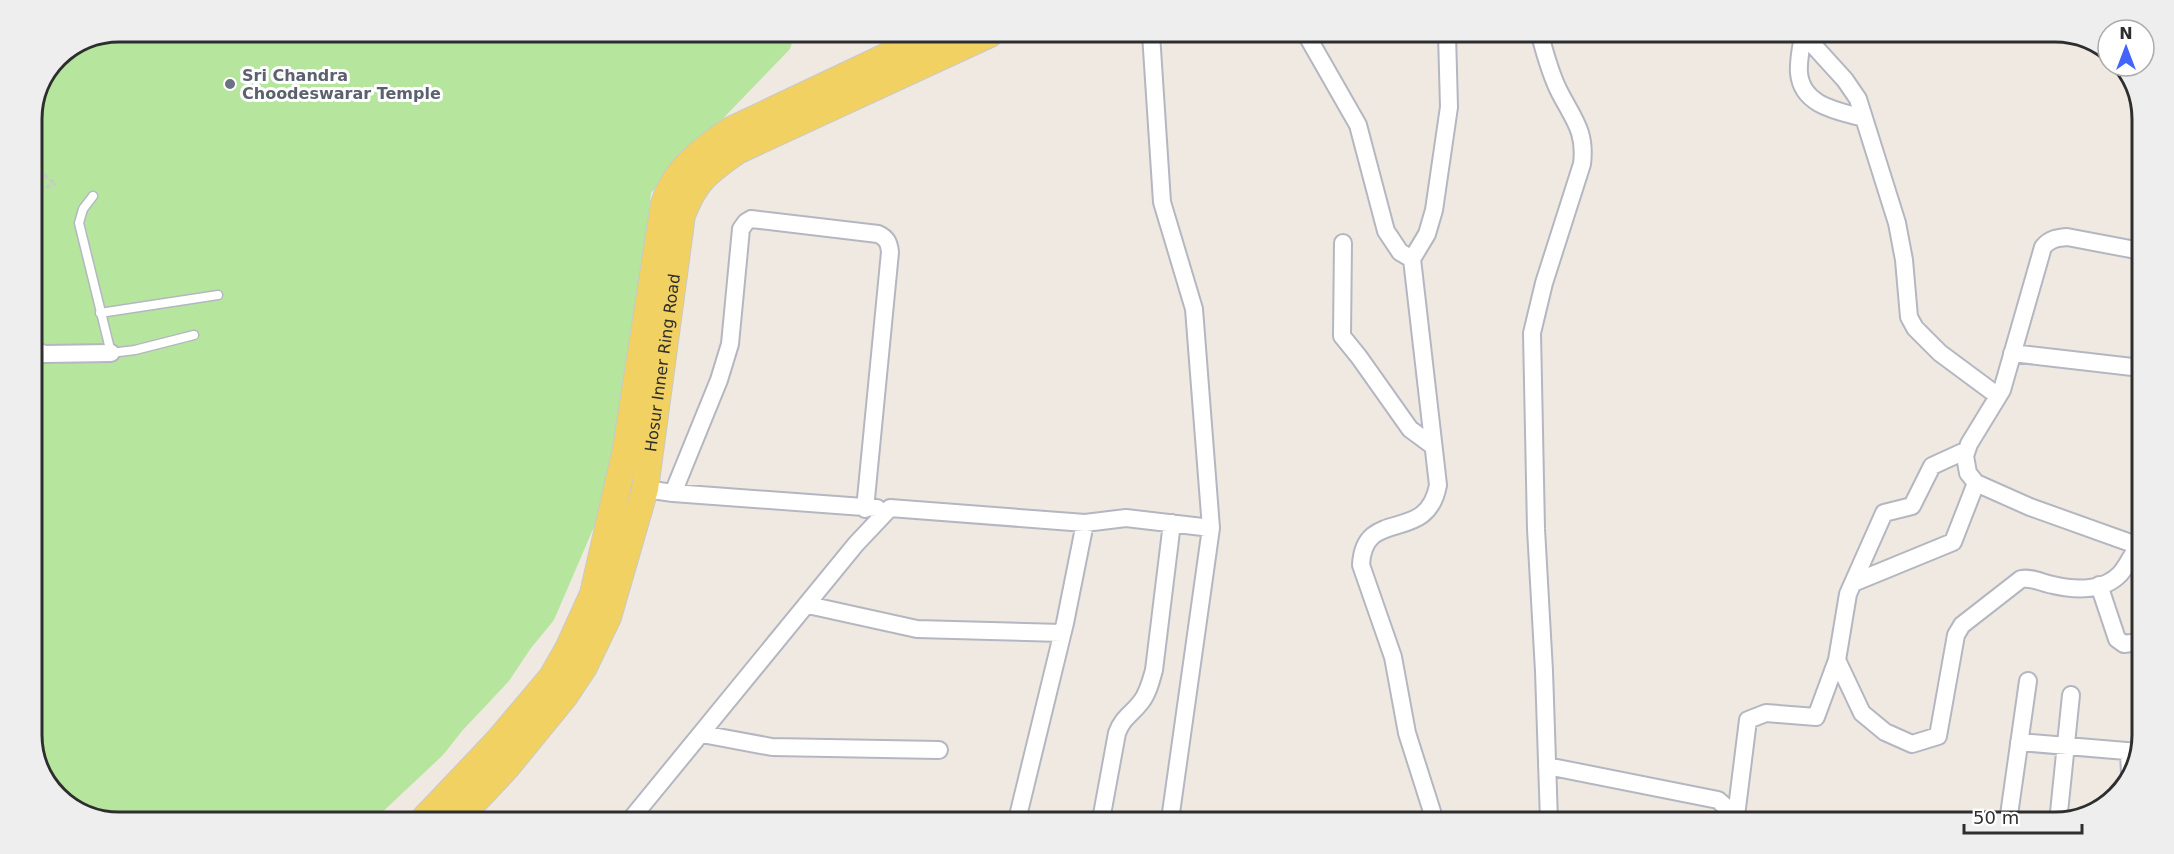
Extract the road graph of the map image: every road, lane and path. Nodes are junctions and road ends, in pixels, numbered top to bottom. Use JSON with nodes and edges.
{"nodes":[{"id":1,"x":910,"y":42,"type":"edge"},
{"id":2,"x":973,"y":42,"type":"edge"},
{"id":3,"x":1152,"y":42,"type":"edge"},
{"id":4,"x":1311,"y":42,"type":"edge"},
{"id":5,"x":1447,"y":42,"type":"edge"},
{"id":6,"x":1542,"y":42,"type":"edge"},
{"id":7,"x":1803,"y":42,"type":"edge"},
{"id":8,"x":1809,"y":42,"type":"edge"},
{"id":9,"x":1864,"y":118,"type":"junction"},
{"id":10,"x":42,"y":174,"type":"edge"},
{"id":11,"x":42,"y":189,"type":"edge"},
{"id":12,"x":93,"y":196,"type":"dead end"},
{"id":13,"x":1343,"y":243,"type":"dead end"},
{"id":14,"x":2132,"y":249,"type":"edge"},
{"id":15,"x":1412,"y":259,"type":"junction"},
{"id":16,"x":218,"y":295,"type":"dead end"},
{"id":17,"x":100,"y":312,"type":"junction"},
{"id":18,"x":194,"y":335,"type":"dead end"},
{"id":19,"x":42,"y":353,"type":"edge"},
{"id":20,"x":111,"y":353,"type":"junction"},
{"id":21,"x":2013,"y":353,"type":"junction"},
{"id":22,"x":2132,"y":367,"type":"edge"},
{"id":23,"x":1998,"y":396,"type":"junction"},
{"id":24,"x":1433,"y":446,"type":"junction"},
{"id":25,"x":1967,"y":450,"type":"junction"},
{"id":26,"x":1976,"y":483,"type":"junction"},
{"id":27,"x":645,"y":489,"type":"junction"},
{"id":28,"x":673,"y":493,"type":"junction"},
{"id":29,"x":890,"y":508,"type":"junction"},
{"id":30,"x":865,"y":509,"type":"junction"},
{"id":31,"x":1085,"y":523,"type":"junction"},
{"id":32,"x":1172,"y":524,"type":"junction"},
{"id":33,"x":1211,"y":528,"type":"junction"},
{"id":34,"x":2132,"y":544,"type":"edge"},
{"id":35,"x":2132,"y":556,"type":"edge"},
{"id":36,"x":1853,"y":583,"type":"junction"},
{"id":37,"x":2099,"y":585,"type":"junction"},
{"id":38,"x":808,"y":605,"type":"junction"},
{"id":39,"x":1062,"y":633,"type":"junction"},
{"id":40,"x":2132,"y":643,"type":"edge"},
{"id":41,"x":1837,"y":660,"type":"junction"},
{"id":42,"x":2028,"y":681,"type":"dead end"},
{"id":43,"x":2071,"y":694,"type":"dead end"},
{"id":44,"x":702,"y":734,"type":"junction"},
{"id":45,"x":2019,"y":742,"type":"junction"},
{"id":46,"x":2065,"y":744,"type":"junction"},
{"id":47,"x":939,"y":750,"type":"dead end"},
{"id":48,"x":2130,"y":752,"type":"edge"},
{"id":49,"x":1547,"y":766,"type":"junction"},
{"id":50,"x":431,"y":812,"type":"edge"},
{"id":51,"x":465,"y":812,"type":"edge"},
{"id":52,"x":637,"y":812,"type":"edge"},
{"id":53,"x":1019,"y":812,"type":"edge"},
{"id":54,"x":1102,"y":812,"type":"edge"},
{"id":55,"x":1171,"y":812,"type":"edge"},
{"id":56,"x":1432,"y":812,"type":"edge"},
{"id":57,"x":1549,"y":812,"type":"edge"},
{"id":58,"x":1730,"y":812,"type":"edge"},
{"id":59,"x":1738,"y":812,"type":"edge"},
{"id":60,"x":2009,"y":812,"type":"edge"},
{"id":61,"x":2059,"y":812,"type":"edge"}],
"edges":[{"from":1,"to":50,"type":"main road","name":"Hosur Inner Ring Road"},
{"from":2,"to":27,"type":"main road","name":"Hosur Inner Ring Road"},
{"from":3,"to":33,"type":"street"},
{"from":4,"to":15,"type":"street"},
{"from":5,"to":15,"type":"street"},
{"from":6,"to":49,"type":"street"},
{"from":7,"to":9,"type":"street"},
{"from":8,"to":9,"type":"street"},
{"from":9,"to":23,"type":"street"},
{"from":10,"to":11,"type":"path"},
{"from":12,"to":17,"type":"lane"},
{"from":13,"to":24,"type":"street"},
{"from":14,"to":21,"type":"street"},
{"from":15,"to":24,"type":"street"},
{"from":16,"to":17,"type":"lane"},
{"from":17,"to":20,"type":"lane"},
{"from":18,"to":20,"type":"lane"},
{"from":19,"to":20,"type":"street"},
{"from":21,"to":22,"type":"street"},
{"from":21,"to":23,"type":"street"},
{"from":23,"to":25,"type":"street"},
{"from":24,"to":56,"type":"street"},
{"from":25,"to":26,"type":"street"},
{"from":25,"to":36,"type":"street"},
{"from":26,"to":34,"type":"street"},
{"from":26,"to":36,"type":"street"},
{"from":27,"to":28,"type":"street"},
{"from":27,"to":51,"type":"main road","name":"Hosur Inner Ring Road"},
{"from":28,"to":30,"type":"street"},
{"from":28,"to":30,"type":"street"},
{"from":29,"to":30,"type":"street"},
{"from":29,"to":31,"type":"street"},
{"from":29,"to":38,"type":"street"},
{"from":31,"to":32,"type":"street"},
{"from":31,"to":39,"type":"street"},
{"from":32,"to":33,"type":"street"},
{"from":32,"to":54,"type":"street"},
{"from":33,"to":55,"type":"street"},
{"from":35,"to":37,"type":"street"},
{"from":36,"to":41,"type":"street"},
{"from":37,"to":40,"type":"street"},
{"from":37,"to":41,"type":"street"},
{"from":38,"to":39,"type":"street"},
{"from":38,"to":44,"type":"street"},
{"from":39,"to":53,"type":"street"},
{"from":41,"to":59,"type":"street"},
{"from":42,"to":45,"type":"street"},
{"from":43,"to":46,"type":"street"},
{"from":44,"to":47,"type":"street"},
{"from":44,"to":52,"type":"street"},
{"from":45,"to":46,"type":"street"},
{"from":45,"to":60,"type":"street"},
{"from":46,"to":48,"type":"street"},
{"from":46,"to":61,"type":"street"},
{"from":49,"to":57,"type":"street"},
{"from":49,"to":58,"type":"street"}]}
